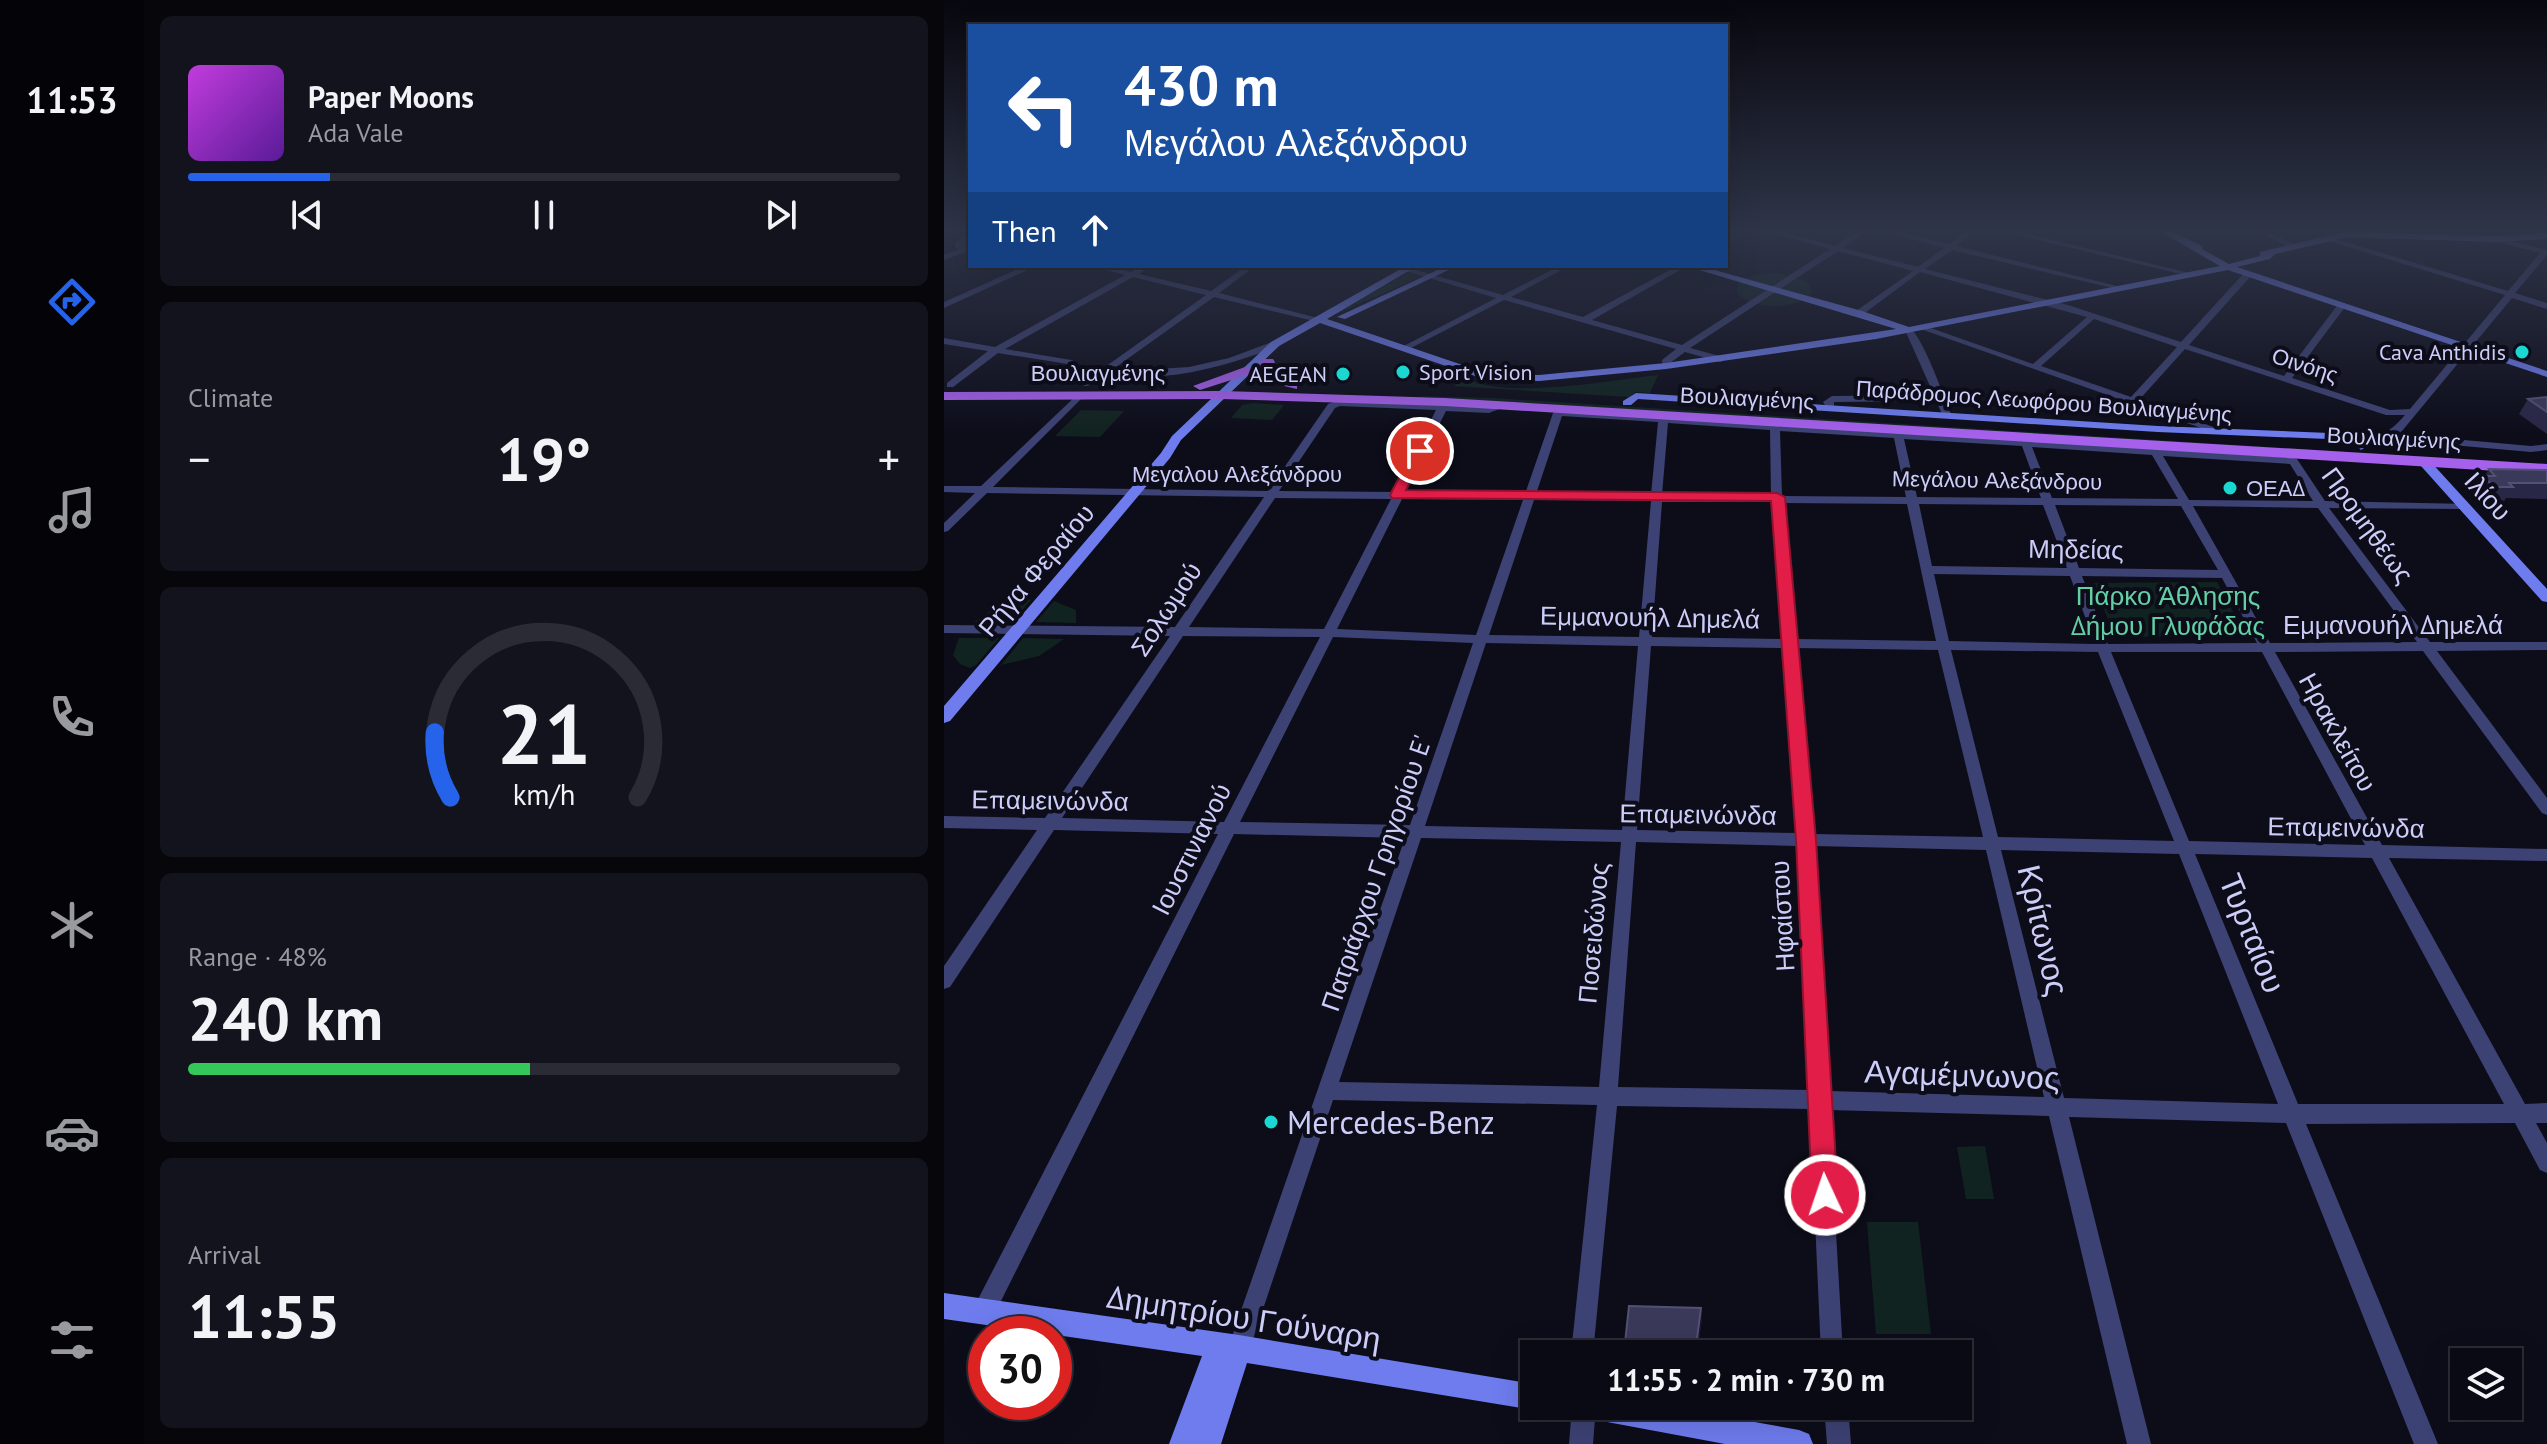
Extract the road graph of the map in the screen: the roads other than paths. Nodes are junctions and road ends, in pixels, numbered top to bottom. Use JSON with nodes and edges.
{"nodes":[{"id":1,"x":1087,"y":299,"type":"edge"},
{"id":2,"x":1204,"y":299,"type":"edge"},
{"id":3,"x":1238,"y":299,"type":"edge"},
{"id":4,"x":1359,"y":299,"type":"edge"},
{"id":5,"x":1374,"y":299,"type":"edge"},
{"id":6,"x":1497,"y":299,"type":"edge"},
{"id":7,"x":1515,"y":299,"type":"edge"},
{"id":8,"x":1622,"y":299,"type":"edge"},
{"id":9,"x":1760,"y":299,"type":"edge"},
{"id":10,"x":1809,"y":299,"type":"edge"},
{"id":11,"x":1878,"y":299,"type":"edge"},
{"id":12,"x":2034,"y":299,"type":"edge"},
{"id":13,"x":2064,"y":299,"type":"edge"},
{"id":14,"x":2226,"y":299,"type":"edge"},
{"id":15,"x":2324,"y":299,"type":"edge"},
{"id":16,"x":2507,"y":299,"type":"edge"},
{"id":17,"x":2525,"y":299,"type":"edge"},
{"id":18,"x":2048,"y":303,"type":"junction"},
{"id":19,"x":2342,"y":305,"type":"junction"},
{"id":20,"x":2547,"y":306,"type":"edge"},
{"id":21,"x":1859,"y":313,"type":"junction"},
{"id":22,"x":2092,"y":317,"type":"junction"},
{"id":23,"x":1585,"y":320,"type":"junction"},
{"id":24,"x":1323,"y":321,"type":"junction"},
{"id":25,"x":1922,"y":328,"type":"junction"},
{"id":26,"x":1909,"y":330,"type":"junction"},
{"id":27,"x":944,"y":341,"type":"edge"},
{"id":28,"x":1275,"y":344,"type":"junction"},
{"id":29,"x":2184,"y":347,"type":"junction"},
{"id":30,"x":2467,"y":347,"type":"junction"},
{"id":31,"x":1684,"y":348,"type":"junction"},
{"id":32,"x":1402,"y":349,"type":"junction"},
{"id":33,"x":993,"y":352,"type":"junction"},
{"id":34,"x":1720,"y":359,"type":"junction"},
{"id":35,"x":1235,"y":360,"type":"junction"},
{"id":36,"x":1268,"y":362,"type":"junction"},
{"id":37,"x":1071,"y":363,"type":"dead end"},
{"id":38,"x":1666,"y":366,"type":"junction"},
{"id":39,"x":2035,"y":367,"type":"junction"},
{"id":40,"x":2547,"y":374,"type":"edge"},
{"id":41,"x":1099,"y":375,"type":"junction"},
{"id":42,"x":2286,"y":380,"type":"junction"},
{"id":43,"x":1238,"y":383,"type":"junction"},
{"id":44,"x":948,"y":385,"type":"edge"},
{"id":45,"x":1200,"y":386,"type":"junction"},
{"id":46,"x":1292,"y":386,"type":"junction"},
{"id":47,"x":1083,"y":390,"type":"junction"},
{"id":48,"x":1346,"y":398,"type":"junction"},
{"id":49,"x":1940,"y":398,"type":"junction"},
{"id":50,"x":2133,"y":401,"type":"junction"},
{"id":51,"x":1627,"y":403,"type":"junction"},
{"id":52,"x":1366,"y":404,"type":"junction"},
{"id":53,"x":1501,"y":405,"type":"junction"},
{"id":54,"x":1443,"y":407,"type":"junction"},
{"id":55,"x":1831,"y":408,"type":"junction"},
{"id":56,"x":2156,"y":409,"type":"junction"},
{"id":57,"x":2412,"y":412,"type":"junction"},
{"id":58,"x":1947,"y":416,"type":"junction"},
{"id":59,"x":1682,"y":419,"type":"junction"},
{"id":60,"x":1663,"y":420,"type":"junction"},
{"id":61,"x":1902,"y":424,"type":"junction"},
{"id":62,"x":1775,"y":428,"type":"junction"},
{"id":63,"x":1820,"y":428,"type":"junction"},
{"id":64,"x":2158,"y":429,"type":"junction"},
{"id":65,"x":2222,"y":432,"type":"junction"},
{"id":66,"x":2396,"y":432,"type":"junction"},
{"id":67,"x":2357,"y":442,"type":"junction"},
{"id":68,"x":2026,"y":444,"type":"junction"},
{"id":69,"x":2156,"y":452,"type":"junction"},
{"id":70,"x":2543,"y":456,"type":"edge"},
{"id":71,"x":2425,"y":463,"type":"junction"},
{"id":72,"x":944,"y":489,"type":"edge"},
{"id":73,"x":984,"y":490,"type":"junction"},
{"id":74,"x":1131,"y":493,"type":"junction"},
{"id":75,"x":1270,"y":493,"type":"junction"},
{"id":76,"x":1397,"y":495,"type":"junction"},
{"id":77,"x":1530,"y":496,"type":"junction"},
{"id":78,"x":1656,"y":497,"type":"junction"},
{"id":79,"x":1777,"y":497,"type":"junction"},
{"id":80,"x":1912,"y":498,"type":"junction"},
{"id":81,"x":2046,"y":500,"type":"junction"},
{"id":82,"x":2186,"y":502,"type":"junction"},
{"id":83,"x":2321,"y":504,"type":"junction"},
{"id":84,"x":2464,"y":506,"type":"junction"},
{"id":85,"x":944,"y":529,"type":"edge"},
{"id":86,"x":1926,"y":570,"type":"junction"},
{"id":87,"x":2074,"y":571,"type":"junction"},
{"id":88,"x":2226,"y":574,"type":"junction"},
{"id":89,"x":2547,"y":598,"type":"edge"},
{"id":90,"x":944,"y":629,"type":"edge"},
{"id":91,"x":1017,"y":630,"type":"junction"},
{"id":92,"x":1181,"y":630,"type":"junction"},
{"id":93,"x":1330,"y":633,"type":"junction"},
{"id":94,"x":1482,"y":639,"type":"junction"},
{"id":95,"x":1644,"y":641,"type":"junction"},
{"id":96,"x":1790,"y":643,"type":"junction"},
{"id":97,"x":1943,"y":644,"type":"junction"},
{"id":98,"x":2547,"y":646,"type":"edge"},
{"id":99,"x":2103,"y":648,"type":"junction"},
{"id":100,"x":2264,"y":648,"type":"junction"},
{"id":101,"x":2428,"y":648,"type":"junction"},
{"id":102,"x":944,"y":717,"type":"edge"},
{"id":103,"x":2547,"y":809,"type":"edge"},
{"id":104,"x":944,"y":822,"type":"edge"},
{"id":105,"x":1052,"y":824,"type":"junction"},
{"id":106,"x":1228,"y":828,"type":"junction"},
{"id":107,"x":1416,"y":832,"type":"junction"},
{"id":108,"x":1629,"y":836,"type":"junction"},
{"id":109,"x":1806,"y":840,"type":"junction"},
{"id":110,"x":1992,"y":844,"type":"junction"},
{"id":111,"x":2187,"y":848,"type":"junction"},
{"id":112,"x":2377,"y":852,"type":"junction"},
{"id":113,"x":2547,"y":855,"type":"edge"},
{"id":114,"x":944,"y":981,"type":"edge"},
{"id":115,"x":1328,"y":1091,"type":"junction"},
{"id":116,"x":1608,"y":1096,"type":"junction"},
{"id":117,"x":1821,"y":1100,"type":"junction"},
{"id":118,"x":2055,"y":1107,"type":"junction"},
{"id":119,"x":2518,"y":1113,"type":"junction"},
{"id":120,"x":2547,"y":1113,"type":"edge"},
{"id":121,"x":2294,"y":1114,"type":"junction"},
{"id":122,"x":2547,"y":1163,"type":"edge"},
{"id":123,"x":944,"y":1306,"type":"edge"},
{"id":124,"x":983,"y":1313,"type":"junction"},
{"id":125,"x":1583,"y":1340,"type":"edge"},
{"id":126,"x":1831,"y":1340,"type":"edge"},
{"id":127,"x":1229,"y":1347,"type":"junction"},
{"id":128,"x":1520,"y":1395,"type":"edge"},
{"id":129,"x":1583,"y":1420,"type":"edge"},
{"id":130,"x":1668,"y":1420,"type":"edge"},
{"id":131,"x":1837,"y":1420,"type":"edge"},
{"id":132,"x":1183,"y":1444,"type":"edge"},
{"id":133,"x":1207,"y":1444,"type":"edge"},
{"id":134,"x":1581,"y":1444,"type":"edge"},
{"id":135,"x":1799,"y":1444,"type":"edge"},
{"id":136,"x":1839,"y":1444,"type":"edge"},
{"id":137,"x":2139,"y":1444,"type":"edge"},
{"id":138,"x":2426,"y":1444,"type":"edge"}],
"edges":[{"from":1,"to":33,"type":"street"},
{"from":2,"to":41,"type":"street"},
{"from":3,"to":24,"type":"street"},
{"from":4,"to":24,"type":"street"},
{"from":5,"to":24,"type":"street"},
{"from":6,"to":32,"type":"street"},
{"from":7,"to":23,"type":"street"},
{"from":8,"to":23,"type":"street"},
{"from":9,"to":31,"type":"street"},
{"from":10,"to":21,"type":"street"},
{"from":11,"to":21,"type":"street"},
{"from":12,"to":18,"type":"street","name":"Οινόης"},
{"from":13,"to":18,"type":"street"},
{"from":14,"to":29,"type":"street"},
{"from":15,"to":19,"type":"street"},
{"from":16,"to":30,"type":"street"},
{"from":17,"to":20,"type":"street"},
{"from":18,"to":22,"type":"street","name":"Οινόης"},
{"from":18,"to":25,"type":"street"},
{"from":19,"to":30,"type":"street"},
{"from":19,"to":42,"type":"street"},
{"from":21,"to":26,"type":"street"},
{"from":22,"to":29,"type":"street","name":"Οινόης"},
{"from":22,"to":39,"type":"street"},
{"from":23,"to":31,"type":"street"},
{"from":24,"to":28,"type":"street"},
{"from":24,"to":32,"type":"street"},
{"from":24,"to":36,"type":"street"},
{"from":25,"to":26,"type":"street"},
{"from":25,"to":39,"type":"street"},
{"from":26,"to":34,"type":"street"},
{"from":26,"to":49,"type":"street"},
{"from":27,"to":33,"type":"street"},
{"from":28,"to":35,"type":"street"},
{"from":28,"to":43,"type":"street"},
{"from":29,"to":42,"type":"street","name":"Οινόης"},
{"from":29,"to":50,"type":"street"},
{"from":30,"to":40,"type":"street"},
{"from":30,"to":57,"type":"street"},
{"from":31,"to":34,"type":"street"},
{"from":31,"to":38,"type":"street"},
{"from":32,"to":38,"type":"street"},
{"from":33,"to":37,"type":"street"},
{"from":33,"to":44,"type":"street"},
{"from":34,"to":38,"type":"street"},
{"from":35,"to":41,"type":"street"},
{"from":35,"to":43,"type":"street"},
{"from":36,"to":43,"type":"street"},
{"from":36,"to":46,"type":"main road"},
{"from":39,"to":50,"type":"street"},
{"from":41,"to":47,"type":"street"},
{"from":42,"to":57,"type":"street","name":"Οινόης"},
{"from":43,"to":45,"type":"main road","name":"Βουλιαγμένης"},
{"from":43,"to":45,"type":"main road"},
{"from":43,"to":46,"type":"main road","name":"Βουλιαγμένης"},
{"from":43,"to":47,"type":"main road","name":"Βουλιαγμένης"},
{"from":43,"to":48,"type":"main road","name":"Βουλιαγμένης"},
{"from":43,"to":74,"type":"street","name":"Ρήγα Φεραίου"},
{"from":44,"to":47,"type":"main road","name":"Βουλιαγμένης"},
{"from":45,"to":47,"type":"main road","name":"Βουλιαγμένης"},
{"from":46,"to":51,"type":"main road","name":"Βουλιαγμένης"},
{"from":47,"to":73,"type":"street"},
{"from":48,"to":52,"type":"main road"},
{"from":48,"to":53,"type":"main road","name":"Βουλιαγμένης"},
{"from":49,"to":55,"type":"street"},
{"from":49,"to":58,"type":"street"},
{"from":50,"to":56,"type":"street"},
{"from":51,"to":55,"type":"street","name":"Παράδρομος Λεωφόρου Βουλιαγμένης"},
{"from":51,"to":61,"type":"main road","name":"Βουλιαγμένης"},
{"from":52,"to":54,"type":"street","name":"Σολωμού"},
{"from":52,"to":75,"type":"street","name":"Σολωμού"},
{"from":53,"to":54,"type":"street","name":"Σολωμού"},
{"from":53,"to":59,"type":"main road","name":"Βουλιαγμένης"},
{"from":54,"to":76,"type":"street","name":"Ιουστινιανού"},
{"from":55,"to":61,"type":"street","name":"Παράδρομος Λεωφόρου Βουλιαγμένης"},
{"from":56,"to":64,"type":"street"},
{"from":56,"to":65,"type":"street"},
{"from":57,"to":66,"type":"street"},
{"from":58,"to":61,"type":"street","name":"Παράδρομος Λεωφόρου Βουλιαγμένης"},
{"from":58,"to":64,"type":"street","name":"Παράδρομος Λεωφόρου Βουλιαγμένης"},
{"from":59,"to":60,"type":"street"},
{"from":59,"to":62,"type":"street"},
{"from":59,"to":63,"type":"main road","name":"Βουλιαγμένης"},
{"from":60,"to":77,"type":"street","name":"Πατριάρχου Γρηγορίου E'"},
{"from":60,"to":78,"type":"street","name":"Ποσειδώνος"},
{"from":61,"to":63,"type":"main road","name":"Βουλιαγμένης"},
{"from":61,"to":67,"type":"main road","name":"Βουλιαγμένης"},
{"from":61,"to":68,"type":"street"},
{"from":61,"to":71,"type":"main road","name":"Βουλιαγμένης"},
{"from":61,"to":80,"type":"street","name":"Κρίτωνος"},
{"from":62,"to":63,"type":"street"},
{"from":62,"to":79,"type":"street","name":"Ηφαίστου"},
{"from":64,"to":65,"type":"street","name":"Παράδρομος Λεωφόρου Βουλιαγμένης"},
{"from":65,"to":67,"type":"street","name":"Παράδρομος Λεωφόρου Βουλιαγμένης"},
{"from":66,"to":67,"type":"street"},
{"from":66,"to":70,"type":"street"},
{"from":67,"to":70,"type":"main road","name":"Βουλιαγμένης"},
{"from":68,"to":69,"type":"street"},
{"from":68,"to":81,"type":"street","name":"Τυρταίου"},
{"from":69,"to":82,"type":"street","name":"Ηρακλείτου"},
{"from":69,"to":83,"type":"street","name":"Προμηθέως"},
{"from":70,"to":71,"type":"main road","name":"Βουλιαγμένης"},
{"from":71,"to":84,"type":"street","name":"Ιλίου"},
{"from":72,"to":73,"type":"street","name":"Μεγαλου Αλεξάνδρου"},
{"from":73,"to":74,"type":"street","name":"Μεγαλου Αλεξάνδρου"},
{"from":73,"to":85,"type":"street"},
{"from":74,"to":75,"type":"street","name":"Μεγαλου Αλεξάνδρου"},
{"from":74,"to":91,"type":"street","name":"Ρήγα Φεραίου"},
{"from":75,"to":76,"type":"street","name":"Μεγαλου Αλεξάνδρου"},
{"from":75,"to":92,"type":"street","name":"Σολωμού"},
{"from":76,"to":77,"type":"street","name":"Μεγαλου Αλεξάνδρου"},
{"from":76,"to":93,"type":"street","name":"Ιουστινιανού"},
{"from":77,"to":78,"type":"street","name":"Μεγάλου Αλεξάνδρου"},
{"from":77,"to":94,"type":"street","name":"Πατριάρχου Γρηγορίου E'"},
{"from":78,"to":79,"type":"street","name":"Μεγάλου Αλεξάνδρου"},
{"from":78,"to":95,"type":"street","name":"Ποσειδώνος"},
{"from":79,"to":80,"type":"street","name":"Μεγάλου Αλεξάνδρου"},
{"from":79,"to":96,"type":"street","name":"Ηφαίστου"},
{"from":80,"to":81,"type":"street","name":"Μεγάλου Αλεξάνδρου"},
{"from":80,"to":86,"type":"street","name":"Κρίτωνος"},
{"from":81,"to":82,"type":"street","name":"Μεγάλου Αλεξάνδρου"},
{"from":81,"to":87,"type":"street","name":"Τυρταίου"},
{"from":82,"to":83,"type":"street","name":"Μεγάλου Αλεξάνδρου"},
{"from":82,"to":88,"type":"street","name":"Ηρακλείτου"},
{"from":83,"to":84,"type":"street","name":"Μεγάλου Αλεξάνδρου"},
{"from":83,"to":101,"type":"street","name":"Προμηθέως"},
{"from":84,"to":89,"type":"street","name":"Ιλίου"},
{"from":86,"to":87,"type":"street","name":"Μηδείας"},
{"from":86,"to":97,"type":"street","name":"Κρίτωνος"},
{"from":87,"to":88,"type":"street","name":"Μηδείας"},
{"from":87,"to":99,"type":"street","name":"Τυρταίου"},
{"from":88,"to":100,"type":"street","name":"Ηρακλείτου"},
{"from":90,"to":91,"type":"street","name":"Εμμανουήλ Δημελά"},
{"from":91,"to":92,"type":"street","name":"Εμμανουήλ Δημελά"},
{"from":91,"to":102,"type":"street","name":"Ρήγα Φεραίου"},
{"from":92,"to":93,"type":"street","name":"Εμμανουήλ Δημελά"},
{"from":92,"to":105,"type":"street","name":"Σολωμού"},
{"from":93,"to":94,"type":"street","name":"Εμμανουήλ Δημελά"},
{"from":93,"to":106,"type":"street","name":"Ιουστινιανού"},
{"from":94,"to":95,"type":"street","name":"Εμμανουήλ Δημελά"},
{"from":94,"to":107,"type":"street","name":"Πατριάρχου Γρηγορίου E'"},
{"from":95,"to":96,"type":"street","name":"Εμμανουήλ Δημελά"},
{"from":95,"to":108,"type":"street","name":"Ποσειδώνος"},
{"from":96,"to":97,"type":"street","name":"Εμμανουήλ Δημελά"},
{"from":96,"to":109,"type":"street","name":"Ηφαίστου"},
{"from":97,"to":99,"type":"street","name":"Εμμανουήλ Δημελά"},
{"from":97,"to":110,"type":"street","name":"Κρίτωνος"},
{"from":98,"to":101,"type":"street","name":"Εμμανουήλ Δημελά"},
{"from":99,"to":100,"type":"street","name":"Εμμανουήλ Δημελά"},
{"from":99,"to":111,"type":"street","name":"Τυρταίου"},
{"from":100,"to":101,"type":"street","name":"Εμμανουήλ Δημελά"},
{"from":100,"to":112,"type":"street","name":"Ηρακλείτου"},
{"from":101,"to":103,"type":"street","name":"Προμηθέως"},
{"from":104,"to":105,"type":"street","name":"Επαμεινώνδα"},
{"from":105,"to":106,"type":"street","name":"Επαμεινώνδα"},
{"from":105,"to":114,"type":"street","name":"Σολωμού"},
{"from":106,"to":107,"type":"street","name":"Επαμεινώνδα"},
{"from":106,"to":124,"type":"street","name":"Ιουστινιανού"},
{"from":107,"to":108,"type":"street","name":"Επαμεινώνδα"},
{"from":107,"to":115,"type":"street","name":"Πατριάρχου Γρηγορίου E'"},
{"from":108,"to":109,"type":"street","name":"Επαμεινώνδα"},
{"from":108,"to":116,"type":"street","name":"Ποσειδώνος"},
{"from":109,"to":110,"type":"street","name":"Επαμεινώνδα"},
{"from":109,"to":117,"type":"street","name":"Ηφαίστου"},
{"from":110,"to":111,"type":"street","name":"Επαμεινώνδα"},
{"from":110,"to":118,"type":"street","name":"Κρίτωνος"},
{"from":111,"to":112,"type":"street","name":"Επαμεινώνδα"},
{"from":111,"to":121,"type":"street","name":"Τυρταίου"},
{"from":112,"to":113,"type":"street","name":"Επαμεινώνδα"},
{"from":112,"to":119,"type":"street","name":"Ηρακλείτου"},
{"from":115,"to":116,"type":"street","name":"Αγαμέμνωνος"},
{"from":115,"to":127,"type":"street","name":"Πατριάρχου Γρηγορίου E'"},
{"from":116,"to":117,"type":"street","name":"Αγαμέμνωνος"},
{"from":116,"to":125,"type":"street","name":"Ποσειδώνος"},
{"from":117,"to":118,"type":"street","name":"Αγαμέμνωνος"},
{"from":117,"to":126,"type":"street","name":"Ηφαίστου"},
{"from":118,"to":121,"type":"street","name":"Αγαμέμνωνος"},
{"from":118,"to":137,"type":"street","name":"Κρίτωνος"},
{"from":119,"to":120,"type":"street","name":"Αγαμέμνωνος"},
{"from":119,"to":121,"type":"street","name":"Αγαμέμνωνος"},
{"from":119,"to":122,"type":"street","name":"Ηρακλείτου"},
{"from":121,"to":138,"type":"street","name":"Τυρταίου"},
{"from":123,"to":124,"type":"street","name":"Δημητρίου Γούναρη"},
{"from":124,"to":127,"type":"street","name":"Δημητρίου Γούναρη"},
{"from":127,"to":128,"type":"street","name":"Δημητρίου Γούναρη"},
{"from":127,"to":132,"type":"street"},
{"from":127,"to":133,"type":"street"},
{"from":129,"to":134,"type":"street"},
{"from":130,"to":135,"type":"street"},
{"from":131,"to":136,"type":"street"}]}
